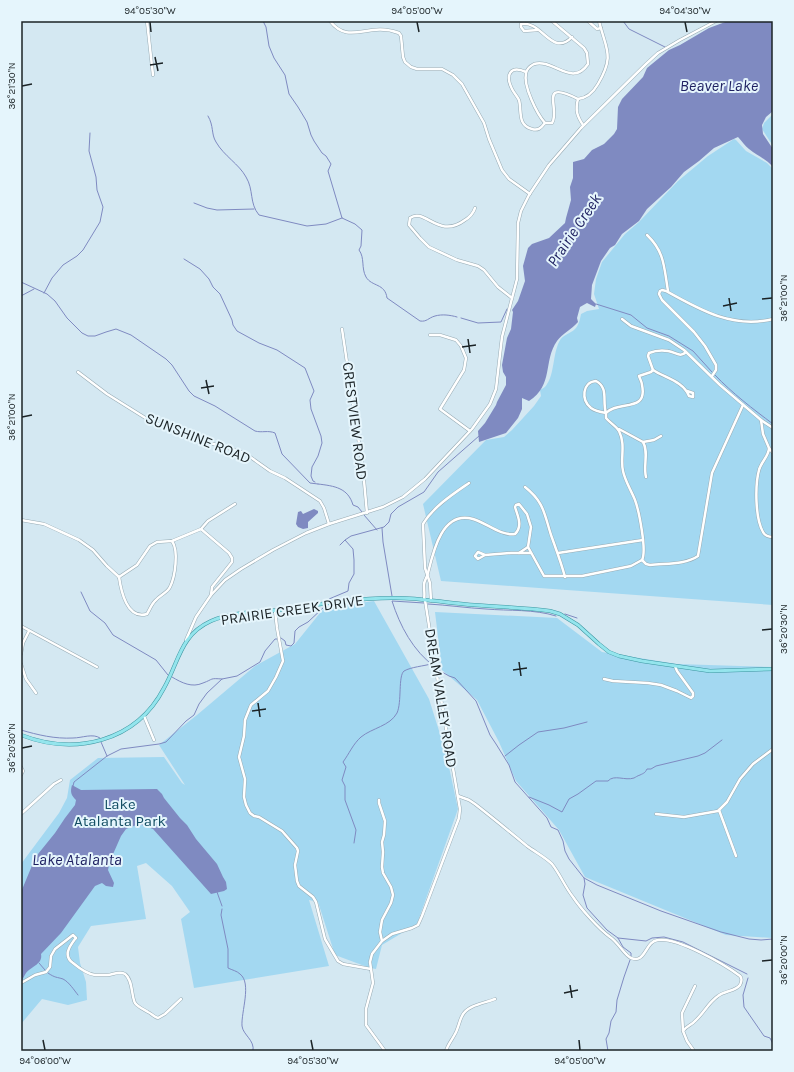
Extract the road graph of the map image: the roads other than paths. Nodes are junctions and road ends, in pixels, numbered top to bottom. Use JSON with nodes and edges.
{"nodes":[{"id":1,"x":147,"y":21,"type":"edge"},
{"id":2,"x":330,"y":21,"type":"edge"},
{"id":3,"x":552,"y":21,"type":"edge"},
{"id":4,"x":588,"y":21,"type":"edge"},
{"id":5,"x":599,"y":21,"type":"edge"},
{"id":6,"x":716,"y":21,"type":"edge"},
{"id":7,"x":601,"y":28,"type":"junction"},
{"id":8,"x":538,"y":30,"type":"junction"},
{"id":9,"x":572,"y":38,"type":"junction"},
{"id":10,"x":526,"y":72,"type":"junction"},
{"id":11,"x":153,"y":75,"type":"dead end"},
{"id":12,"x":578,"y":99,"type":"junction"},
{"id":13,"x":545,"y":123,"type":"junction"},
{"id":14,"x":583,"y":125,"type":"junction"},
{"id":15,"x":530,"y":194,"type":"junction"},
{"id":16,"x":476,"y":208,"type":"dead end"},
{"id":17,"x":647,"y":235,"type":"dead end"},
{"id":18,"x":668,"y":292,"type":"junction"},
{"id":19,"x":512,"y":298,"type":"junction"},
{"id":20,"x":773,"y":318,"type":"edge"},
{"id":21,"x":622,"y":319,"type":"dead end"},
{"id":22,"x":342,"y":329,"type":"dead end"},
{"id":23,"x":430,"y":335,"type":"dead end"},
{"id":24,"x":686,"y":352,"type":"junction"},
{"id":25,"x":653,"y":370,"type":"junction"},
{"id":26,"x":78,"y":372,"type":"dead end"},
{"id":27,"x":712,"y":376,"type":"junction"},
{"id":28,"x":687,"y":391,"type":"dead end"},
{"id":29,"x":743,"y":405,"type":"junction"},
{"id":30,"x":606,"y":413,"type":"junction"},
{"id":31,"x":761,"y":420,"type":"junction"},
{"id":32,"x":617,"y":428,"type":"junction"},
{"id":33,"x":773,"y":428,"type":"edge"},
{"id":34,"x":470,"y":431,"type":"junction"},
{"id":35,"x":661,"y":436,"type":"dead end"},
{"id":36,"x":643,"y":442,"type":"junction"},
{"id":37,"x":769,"y":448,"type":"junction"},
{"id":38,"x":773,"y":453,"type":"edge"},
{"id":39,"x":646,"y":477,"type":"dead end"},
{"id":40,"x":469,"y":482,"type":"dead end"},
{"id":41,"x":525,"y":486,"type":"dead end"},
{"id":42,"x":235,"y":504,"type":"dead end"},
{"id":43,"x":367,"y":513,"type":"junction"},
{"id":44,"x":21,"y":520,"type":"edge"},
{"id":45,"x":329,"y":524,"type":"junction"},
{"id":46,"x":200,"y":529,"type":"junction"},
{"id":47,"x":773,"y":537,"type":"edge"},
{"id":48,"x":643,"y":540,"type":"junction"},
{"id":49,"x":172,"y":541,"type":"junction"},
{"id":50,"x":528,"y":547,"type":"junction"},
{"id":51,"x":519,"y":553,"type":"junction"},
{"id":52,"x":531,"y":553,"type":"junction"},
{"id":53,"x":558,"y":553,"type":"junction"},
{"id":54,"x":485,"y":555,"type":"dead end"},
{"id":55,"x":642,"y":560,"type":"junction"},
{"id":56,"x":565,"y":576,"type":"junction"},
{"id":57,"x":119,"y":577,"type":"junction"},
{"id":58,"x":428,"y":577,"type":"junction"},
{"id":59,"x":211,"y":595,"type":"junction"},
{"id":60,"x":425,"y":600,"type":"junction"},
{"id":61,"x":431,"y":601,"type":"junction"},
{"id":62,"x":275,"y":610,"type":"junction"},
{"id":63,"x":21,"y":626,"type":"edge"},
{"id":64,"x":29,"y":631,"type":"junction"},
{"id":65,"x":186,"y":640,"type":"junction"},
{"id":66,"x":21,"y":654,"type":"edge"},
{"id":67,"x":21,"y":664,"type":"edge"},
{"id":68,"x":675,"y":666,"type":"junction"},
{"id":69,"x":97,"y":667,"type":"dead end"},
{"id":70,"x":773,"y":669,"type":"edge"},
{"id":71,"x":604,"y":679,"type":"dead end"},
{"id":72,"x":36,"y":693,"type":"dead end"},
{"id":73,"x":144,"y":716,"type":"junction"},
{"id":74,"x":21,"y":735,"type":"edge"},
{"id":75,"x":154,"y":740,"type":"dead end"},
{"id":76,"x":773,"y":749,"type":"edge"},
{"id":77,"x":21,"y":766,"type":"edge"},
{"id":78,"x":21,"y":776,"type":"edge"},
{"id":79,"x":61,"y":780,"type":"dead end"},
{"id":80,"x":458,"y":796,"type":"junction"},
{"id":81,"x":379,"y":800,"type":"dead end"},
{"id":82,"x":719,"y":810,"type":"junction"},
{"id":83,"x":21,"y":814,"type":"edge"},
{"id":84,"x":656,"y":814,"type":"dead end"},
{"id":85,"x":736,"y":856,"type":"dead end"},
{"id":86,"x":382,"y":941,"type":"junction"},
{"id":87,"x":371,"y":969,"type":"junction"},
{"id":88,"x":21,"y":983,"type":"edge"},
{"id":89,"x":695,"y":986,"type":"dead end"},
{"id":90,"x":181,"y":999,"type":"dead end"},
{"id":91,"x":496,"y":999,"type":"dead end"},
{"id":92,"x":683,"y":1031,"type":"junction"},
{"id":93,"x":385,"y":1051,"type":"edge"},
{"id":94,"x":446,"y":1051,"type":"edge"},
{"id":95,"x":694,"y":1051,"type":"edge"}],
"edges":[{"from":1,"to":11,"type":"street"},
{"from":2,"to":15,"type":"street"},
{"from":3,"to":9,"type":"street"},
{"from":4,"to":7,"type":"street"},
{"from":5,"to":7,"type":"street"},
{"from":6,"to":14,"type":"street"},
{"from":7,"to":12,"type":"street"},
{"from":8,"to":8,"type":"street"},
{"from":8,"to":9,"type":"street"},
{"from":9,"to":10,"type":"street"},
{"from":10,"to":13,"type":"street"},
{"from":10,"to":13,"type":"street"},
{"from":12,"to":13,"type":"street"},
{"from":12,"to":14,"type":"street"},
{"from":14,"to":15,"type":"street"},
{"from":15,"to":19,"type":"street"},
{"from":16,"to":19,"type":"street"},
{"from":17,"to":18,"type":"street"},
{"from":18,"to":20,"type":"street"},
{"from":18,"to":27,"type":"street"},
{"from":19,"to":34,"type":"street"},
{"from":21,"to":24,"type":"street"},
{"from":22,"to":43,"type":"street","name":"CRESTVIEW ROAD"},
{"from":23,"to":34,"type":"street"},
{"from":24,"to":25,"type":"street"},
{"from":24,"to":27,"type":"street"},
{"from":25,"to":28,"type":"street"},
{"from":25,"to":30,"type":"street"},
{"from":26,"to":45,"type":"street","name":"SUNSHINE ROAD"},
{"from":27,"to":29,"type":"street"},
{"from":29,"to":31,"type":"street"},
{"from":29,"to":55,"type":"street"},
{"from":30,"to":30,"type":"street"},
{"from":30,"to":32,"type":"street"},
{"from":31,"to":33,"type":"street"},
{"from":31,"to":37,"type":"street"},
{"from":32,"to":36,"type":"street"},
{"from":32,"to":48,"type":"street"},
{"from":34,"to":43,"type":"street"},
{"from":35,"to":36,"type":"street"},
{"from":36,"to":39,"type":"street"},
{"from":37,"to":38,"type":"street"},
{"from":37,"to":47,"type":"street"},
{"from":40,"to":58,"type":"street"},
{"from":41,"to":53,"type":"street"},
{"from":42,"to":46,"type":"street"},
{"from":43,"to":45,"type":"street"},
{"from":44,"to":57,"type":"street"},
{"from":45,"to":59,"type":"street"},
{"from":46,"to":49,"type":"street"},
{"from":46,"to":59,"type":"street"},
{"from":48,"to":53,"type":"street"},
{"from":48,"to":55,"type":"street"},
{"from":49,"to":57,"type":"street"},
{"from":49,"to":57,"type":"street"},
{"from":50,"to":51,"type":"street"},
{"from":50,"to":52,"type":"street"},
{"from":50,"to":58,"type":"street","name":"DREAM VALLEY ROAD"},
{"from":51,"to":52,"type":"street"},
{"from":51,"to":54,"type":"street"},
{"from":52,"to":56,"type":"street"},
{"from":53,"to":56,"type":"street"},
{"from":55,"to":56,"type":"street"},
{"from":58,"to":60,"type":"street","name":"DREAM VALLEY ROAD"},
{"from":58,"to":61,"type":"street"},
{"from":59,"to":65,"type":"street"},
{"from":60,"to":61,"type":"main road","name":"PRAIRIE CREEK DRIVE"},
{"from":60,"to":62,"type":"main road","name":"PRAIRIE CREEK DRIVE"},
{"from":60,"to":80,"type":"street","name":"DREAM VALLEY ROAD"},
{"from":61,"to":68,"type":"main road","name":"PRAIRIE CREEK DRIVE"},
{"from":62,"to":65,"type":"main road","name":"PRAIRIE CREEK DRIVE"},
{"from":62,"to":87,"type":"street"},
{"from":63,"to":64,"type":"street"},
{"from":64,"to":66,"type":"street"},
{"from":64,"to":69,"type":"street"},
{"from":65,"to":73,"type":"main road","name":"PRAIRIE CREEK DRIVE"},
{"from":67,"to":72,"type":"street"},
{"from":68,"to":70,"type":"main road"},
{"from":68,"to":71,"type":"street"},
{"from":73,"to":74,"type":"main road","name":"PRAIRIE CREEK DRIVE"},
{"from":73,"to":75,"type":"street"},
{"from":76,"to":82,"type":"street"},
{"from":77,"to":78,"type":"street"},
{"from":79,"to":83,"type":"street"},
{"from":80,"to":86,"type":"street","name":"DREAM VALLEY ROAD"},
{"from":80,"to":92,"type":"street"},
{"from":81,"to":86,"type":"street"},
{"from":82,"to":84,"type":"street"},
{"from":82,"to":85,"type":"street"},
{"from":86,"to":87,"type":"street"},
{"from":87,"to":93,"type":"street"},
{"from":88,"to":90,"type":"street"},
{"from":89,"to":92,"type":"street"},
{"from":91,"to":94,"type":"street"},
{"from":92,"to":95,"type":"street"}]}
